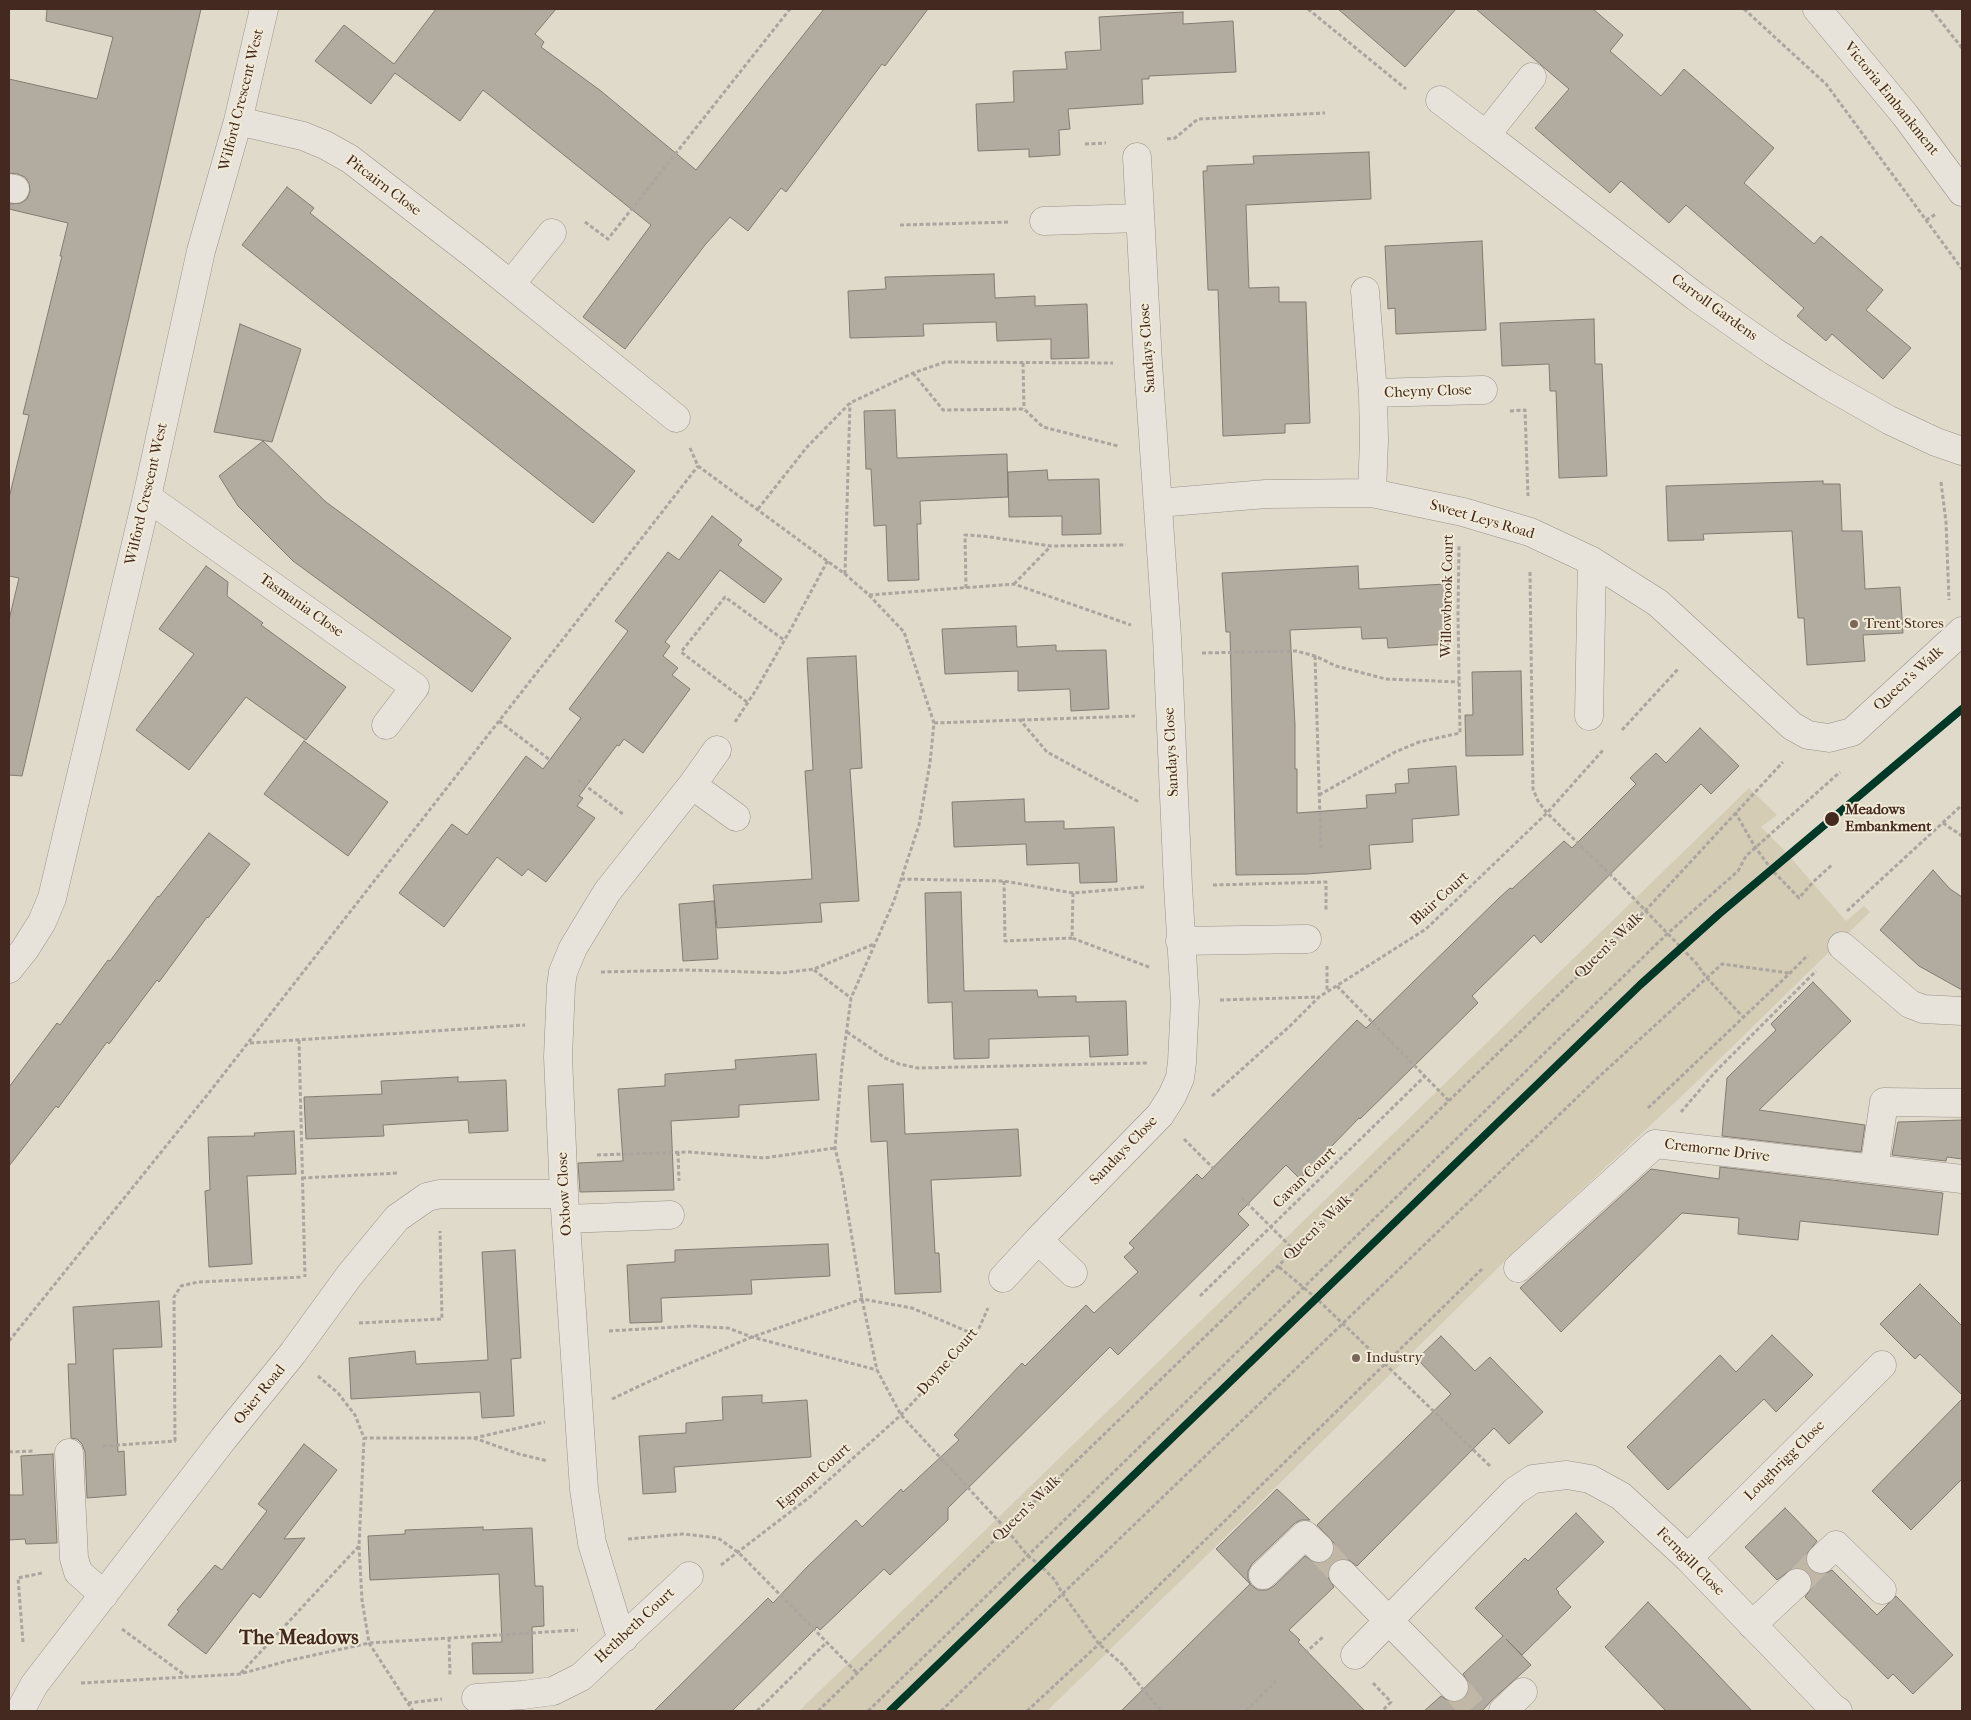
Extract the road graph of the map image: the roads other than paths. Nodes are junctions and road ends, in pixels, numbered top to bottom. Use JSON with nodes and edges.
{"nodes":[{"id":1,"x":264,"y":9,"type":"edge"},
{"id":2,"x":1817,"y":9,"type":"edge"},
{"id":3,"x":1532,"y":77,"type":"dead end"},
{"id":4,"x":1440,"y":100,"type":"road end"},
{"id":5,"x":238,"y":121,"type":"junction"},
{"id":6,"x":1486,"y":135,"type":"junction"},
{"id":7,"x":1137,"y":157,"type":"dead end"},
{"id":8,"x":1962,"y":192,"type":"edge"},
{"id":9,"x":1140,"y":218,"type":"junction"},
{"id":10,"x":1044,"y":221,"type":"road end"},
{"id":11,"x":552,"y":233,"type":"road end"},
{"id":12,"x":510,"y":284,"type":"junction"},
{"id":13,"x":1365,"y":291,"type":"dead end"},
{"id":14,"x":1483,"y":390,"type":"road end"},
{"id":15,"x":1373,"y":393,"type":"junction"},
{"id":16,"x":676,"y":418,"type":"road end"},
{"id":17,"x":1962,"y":451,"type":"edge"},
{"id":18,"x":1372,"y":493,"type":"junction"},
{"id":19,"x":147,"y":497,"type":"junction"},
{"id":20,"x":1158,"y":503,"type":"junction"},
{"id":21,"x":1592,"y":561,"type":"junction"},
{"id":22,"x":1962,"y":631,"type":"edge"},
{"id":23,"x":1589,"y":716,"type":"dead end"},
{"id":24,"x":386,"y":725,"type":"dead end"},
{"id":25,"x":1818,"y":736,"type":"joint"},
{"id":26,"x":717,"y":750,"type":"road end"},
{"id":27,"x":692,"y":785,"type":"junction"},
{"id":28,"x":736,"y":817,"type":"dead end"},
{"id":29,"x":1307,"y":939,"type":"dead end"},
{"id":30,"x":1180,"y":941,"type":"junction"},
{"id":31,"x":1842,"y":946,"type":"road end"},
{"id":32,"x":9,"y":969,"type":"edge"},
{"id":33,"x":1962,"y":1012,"type":"edge"},
{"id":34,"x":1962,"y":1103,"type":"edge"},
{"id":35,"x":1874,"y":1169,"type":"junction"},
{"id":36,"x":1962,"y":1179,"type":"edge"},
{"id":37,"x":565,"y":1207,"type":"junction"},
{"id":38,"x":670,"y":1215,"type":"dead end"},
{"id":39,"x":1038,"y":1240,"type":"junction"},
{"id":40,"x":1518,"y":1268,"type":"dead end"},
{"id":41,"x":1073,"y":1273,"type":"dead end"},
{"id":42,"x":1003,"y":1278,"type":"road end"},
{"id":43,"x":1882,"y":1365,"type":"dead end"},
{"id":44,"x":56,"y":1452,"type":"road end"},
{"id":45,"x":1319,"y":1548,"type":"tunnel mouth"},
{"id":46,"x":1688,"y":1558,"type":"junction"},
{"id":47,"x":1821,"y":1559,"type":"tunnel mouth"},
{"id":48,"x":1343,"y":1574,"type":"tunnel mouth"},
{"id":49,"x":689,"y":1576,"type":"dead end"},
{"id":50,"x":1263,"y":1576,"type":"dead end"},
{"id":51,"x":1797,"y":1583,"type":"tunnel mouth"},
{"id":52,"x":1882,"y":1590,"type":"dead end"},
{"id":53,"x":99,"y":1602,"type":"junction"},
{"id":54,"x":1390,"y":1620,"type":"junction"},
{"id":55,"x":1752,"y":1625,"type":"junction"},
{"id":56,"x":621,"y":1633,"type":"junction"},
{"id":57,"x":1355,"y":1656,"type":"dead end"},
{"id":58,"x":1454,"y":1687,"type":"tunnel mouth"},
{"id":59,"x":1523,"y":1692,"type":"dead end"},
{"id":60,"x":476,"y":1698,"type":"dead end"},
{"id":61,"x":1834,"y":1710,"type":"edge"},
{"id":62,"x":20,"y":1711,"type":"edge"},
{"id":63,"x":1503,"y":1711,"type":"edge"}],
"edges":[{"from":1,"to":5,"type":"street","name":"Wilford Crescent West"},
{"from":2,"to":8,"type":"street","name":"Victoria Embankment"},
{"from":3,"to":6,"type":"street"},
{"from":4,"to":6,"type":"street","name":"Carroll Gardens"},
{"from":5,"to":12,"type":"street","name":"Pitcairn Close"},
{"from":5,"to":19,"type":"street","name":"Wilford Crescent West"},
{"from":6,"to":17,"type":"street","name":"Carroll Gardens"},
{"from":7,"to":9,"type":"street","name":"Sandays Close"},
{"from":9,"to":10,"type":"street"},
{"from":9,"to":20,"type":"street","name":"Sandays Close"},
{"from":11,"to":12,"type":"street"},
{"from":12,"to":16,"type":"street","name":"Pitcairn Close"},
{"from":13,"to":15,"type":"street","name":"Cheyny Close"},
{"from":14,"to":15,"type":"street","name":"Cheyny Close"},
{"from":15,"to":18,"type":"street","name":"Cheyny Close"},
{"from":18,"to":20,"type":"street","name":"Sweet Leys Road"},
{"from":18,"to":21,"type":"street","name":"Sweet Leys Road"},
{"from":19,"to":24,"type":"street","name":"Tasmania Close"},
{"from":19,"to":32,"type":"street","name":"Wilford Crescent West"},
{"from":20,"to":30,"type":"street","name":"Sandays Close"},
{"from":21,"to":23,"type":"street"},
{"from":21,"to":25,"type":"street","name":"Sweet Leys Road"},
{"from":22,"to":25,"type":"street","name":"Queen's Walk"},
{"from":26,"to":27,"type":"street","name":"Oxbow Close"},
{"from":27,"to":28,"type":"street"},
{"from":27,"to":37,"type":"street","name":"Oxbow Close"},
{"from":29,"to":30,"type":"street"},
{"from":30,"to":39,"type":"street","name":"Sandays Close"},
{"from":31,"to":33,"type":"street"},
{"from":34,"to":35,"type":"street"},
{"from":35,"to":36,"type":"street","name":"Cremorne Drive"},
{"from":35,"to":40,"type":"street","name":"Cremorne Drive"},
{"from":37,"to":38,"type":"street","name":"Osier Road"},
{"from":37,"to":53,"type":"street","name":"Osier Road"},
{"from":37,"to":56,"type":"street","name":"Oxbow Close"},
{"from":39,"to":41,"type":"street"},
{"from":39,"to":42,"type":"street","name":"Sandays Close"},
{"from":43,"to":46,"type":"street","name":"Loughrigg Close"},
{"from":44,"to":53,"type":"street"},
{"from":45,"to":50,"type":"street"},
{"from":46,"to":54,"type":"street","name":"Ferngill Close"},
{"from":46,"to":55,"type":"street","name":"Ferngill Close"},
{"from":47,"to":52,"type":"street"},
{"from":48,"to":54,"type":"street"},
{"from":49,"to":56,"type":"street","name":"Hethbeth Court"},
{"from":51,"to":55,"type":"street"},
{"from":53,"to":62,"type":"street","name":"Osier Road"},
{"from":54,"to":57,"type":"street","name":"Ferngill Close"},
{"from":54,"to":58,"type":"street"},
{"from":55,"to":61,"type":"street","name":"Ferngill Close"},
{"from":56,"to":60,"type":"street","name":"Hethbeth Court"},
{"from":59,"to":63,"type":"street"}]}
